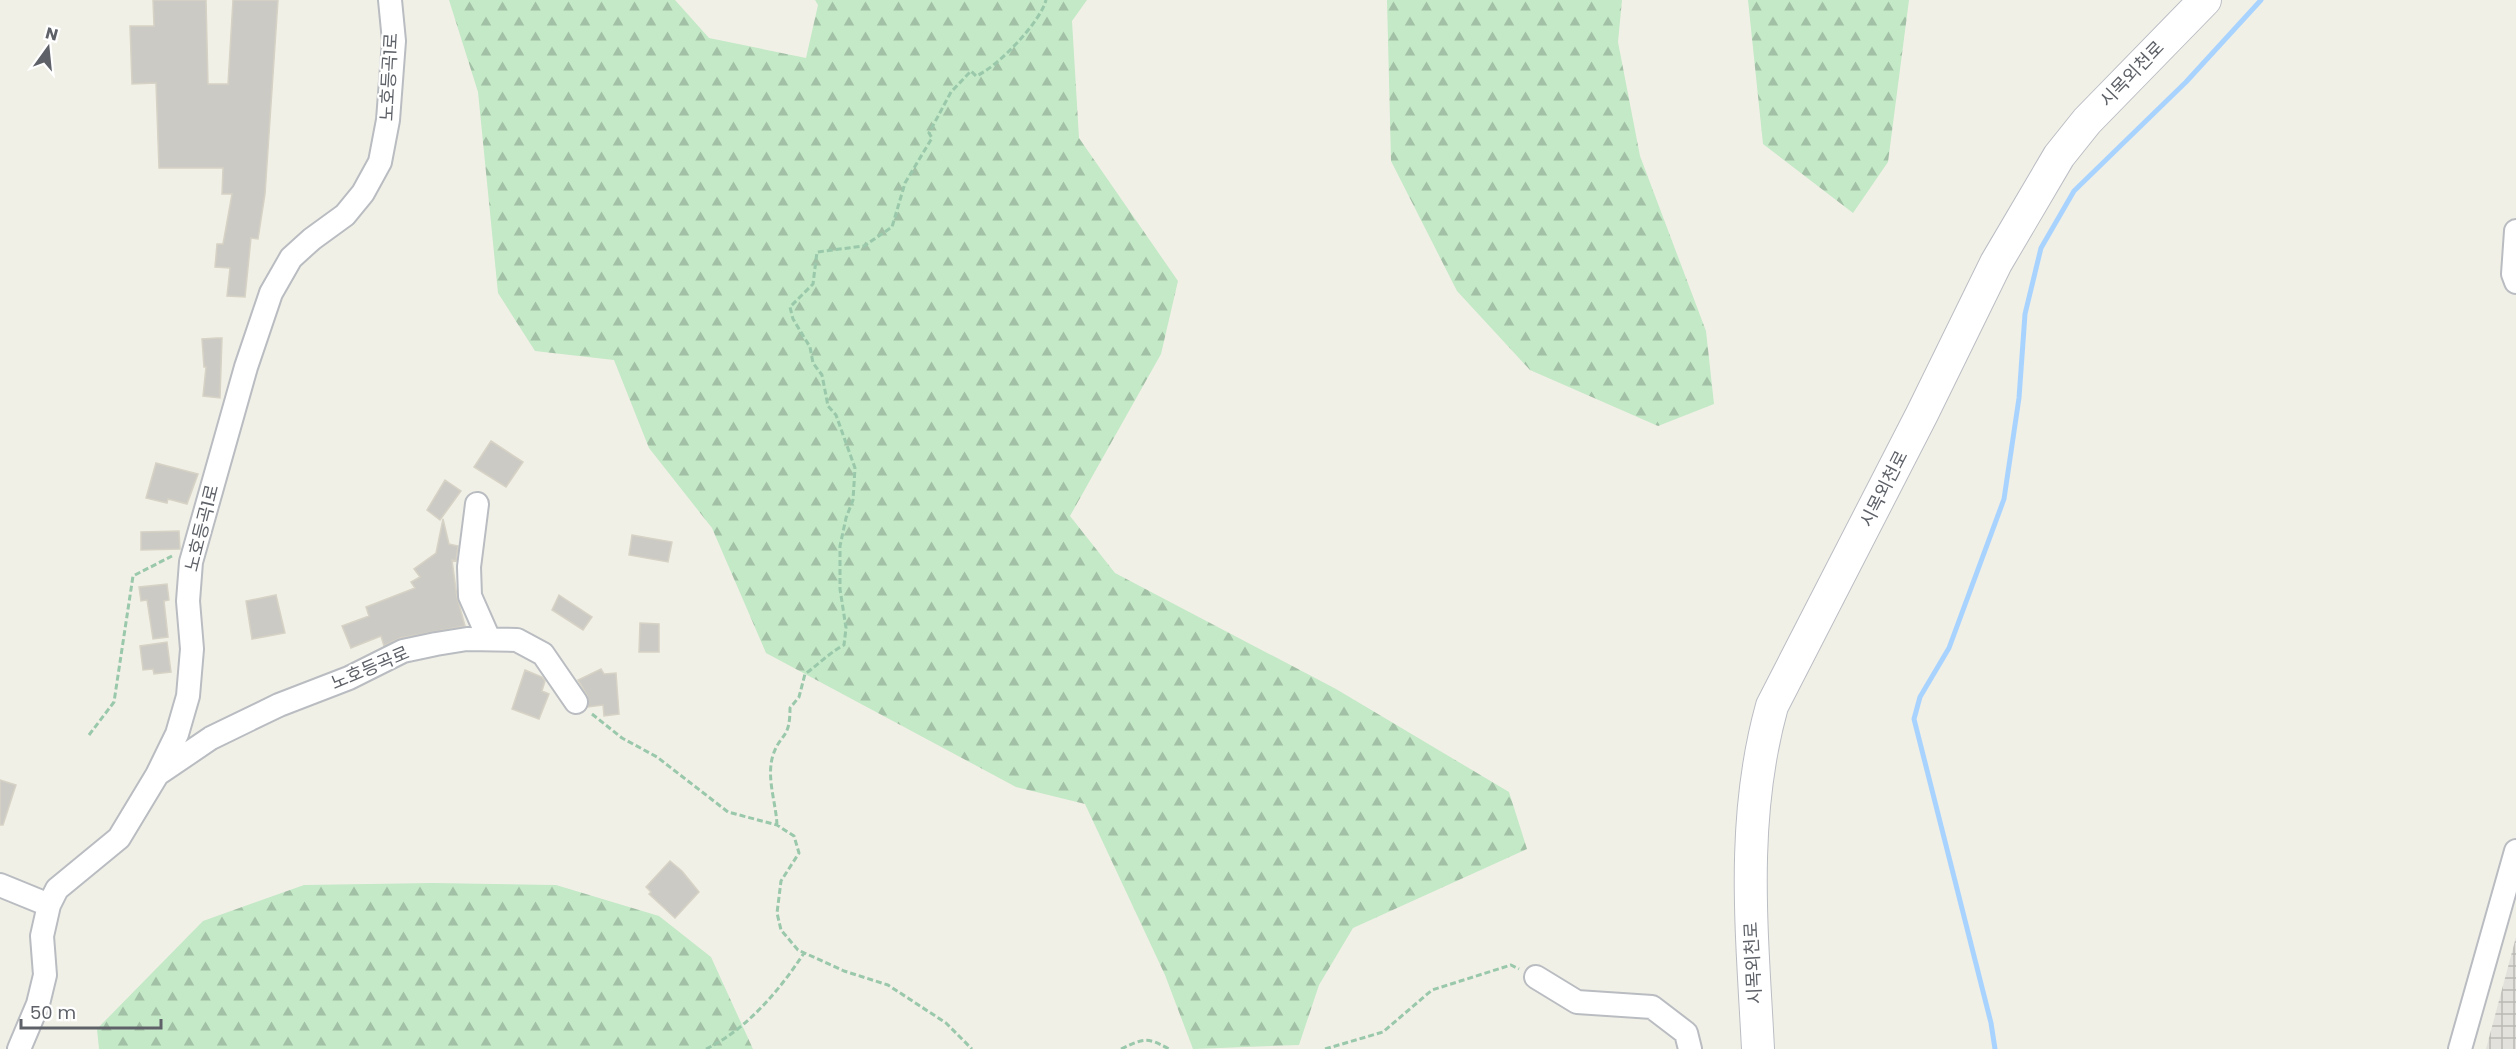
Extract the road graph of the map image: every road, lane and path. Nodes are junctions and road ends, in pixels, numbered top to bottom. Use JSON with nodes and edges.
{"nodes":[{"id":1,"x":1046,"y":0,"type":"edge"},
{"id":2,"x":2205,"y":0,"type":"edge"},
{"id":3,"x":389,"y":2,"type":"edge"},
{"id":4,"x":2516,"y":231,"type":"edge"},
{"id":5,"x":2516,"y":282,"type":"edge"},
{"id":6,"x":477,"y":504,"type":"dead end"},
{"id":7,"x":195,"y":545,"type":"junction"},
{"id":8,"x":489,"y":639,"type":"junction"},
{"id":9,"x":576,"y":702,"type":"joint"},
{"id":10,"x":89,"y":735,"type":"dead end"},
{"id":11,"x":157,"y":775,"type":"junction"},
{"id":12,"x":777,"y":825,"type":"junction"},
{"id":13,"x":2516,"y":851,"type":"edge"},
{"id":14,"x":0,"y":885,"type":"edge"},
{"id":15,"x":49,"y":905,"type":"junction"},
{"id":16,"x":804,"y":953,"type":"junction"},
{"id":17,"x":1536,"y":977,"type":"joint"},
{"id":18,"x":19,"y":1049,"type":"edge"},
{"id":19,"x":706,"y":1049,"type":"edge"},
{"id":20,"x":972,"y":1049,"type":"edge"},
{"id":21,"x":1121,"y":1049,"type":"edge"},
{"id":22,"x":1169,"y":1049,"type":"edge"},
{"id":23,"x":1325,"y":1049,"type":"edge"},
{"id":24,"x":1690,"y":1049,"type":"edge"},
{"id":25,"x":1758,"y":1049,"type":"edge"},
{"id":26,"x":2460,"y":1049,"type":"edge"}],
"edges":[{"from":1,"to":12,"type":"path"},
{"from":2,"to":25,"type":"street","name":"시목외천로"},
{"from":3,"to":7,"type":"street","name":"노호등곡1로"},
{"from":4,"to":5,"type":"street"},
{"from":6,"to":8,"type":"street"},
{"from":7,"to":10,"type":"path"},
{"from":7,"to":11,"type":"street","name":"노호등곡1로"},
{"from":8,"to":9,"type":"street","name":"노호등곡로"},
{"from":8,"to":11,"type":"street","name":"노호등곡로"},
{"from":9,"to":12,"type":"path"},
{"from":11,"to":15,"type":"street","name":"노호등곡1로"},
{"from":12,"to":16,"type":"path"},
{"from":13,"to":26,"type":"street"},
{"from":14,"to":15,"type":"street"},
{"from":15,"to":18,"type":"street","name":"노호등곡1로"},
{"from":16,"to":19,"type":"path"},
{"from":16,"to":20,"type":"path"},
{"from":17,"to":23,"type":"path"},
{"from":17,"to":24,"type":"street"},
{"from":21,"to":22,"type":"path"}]}
